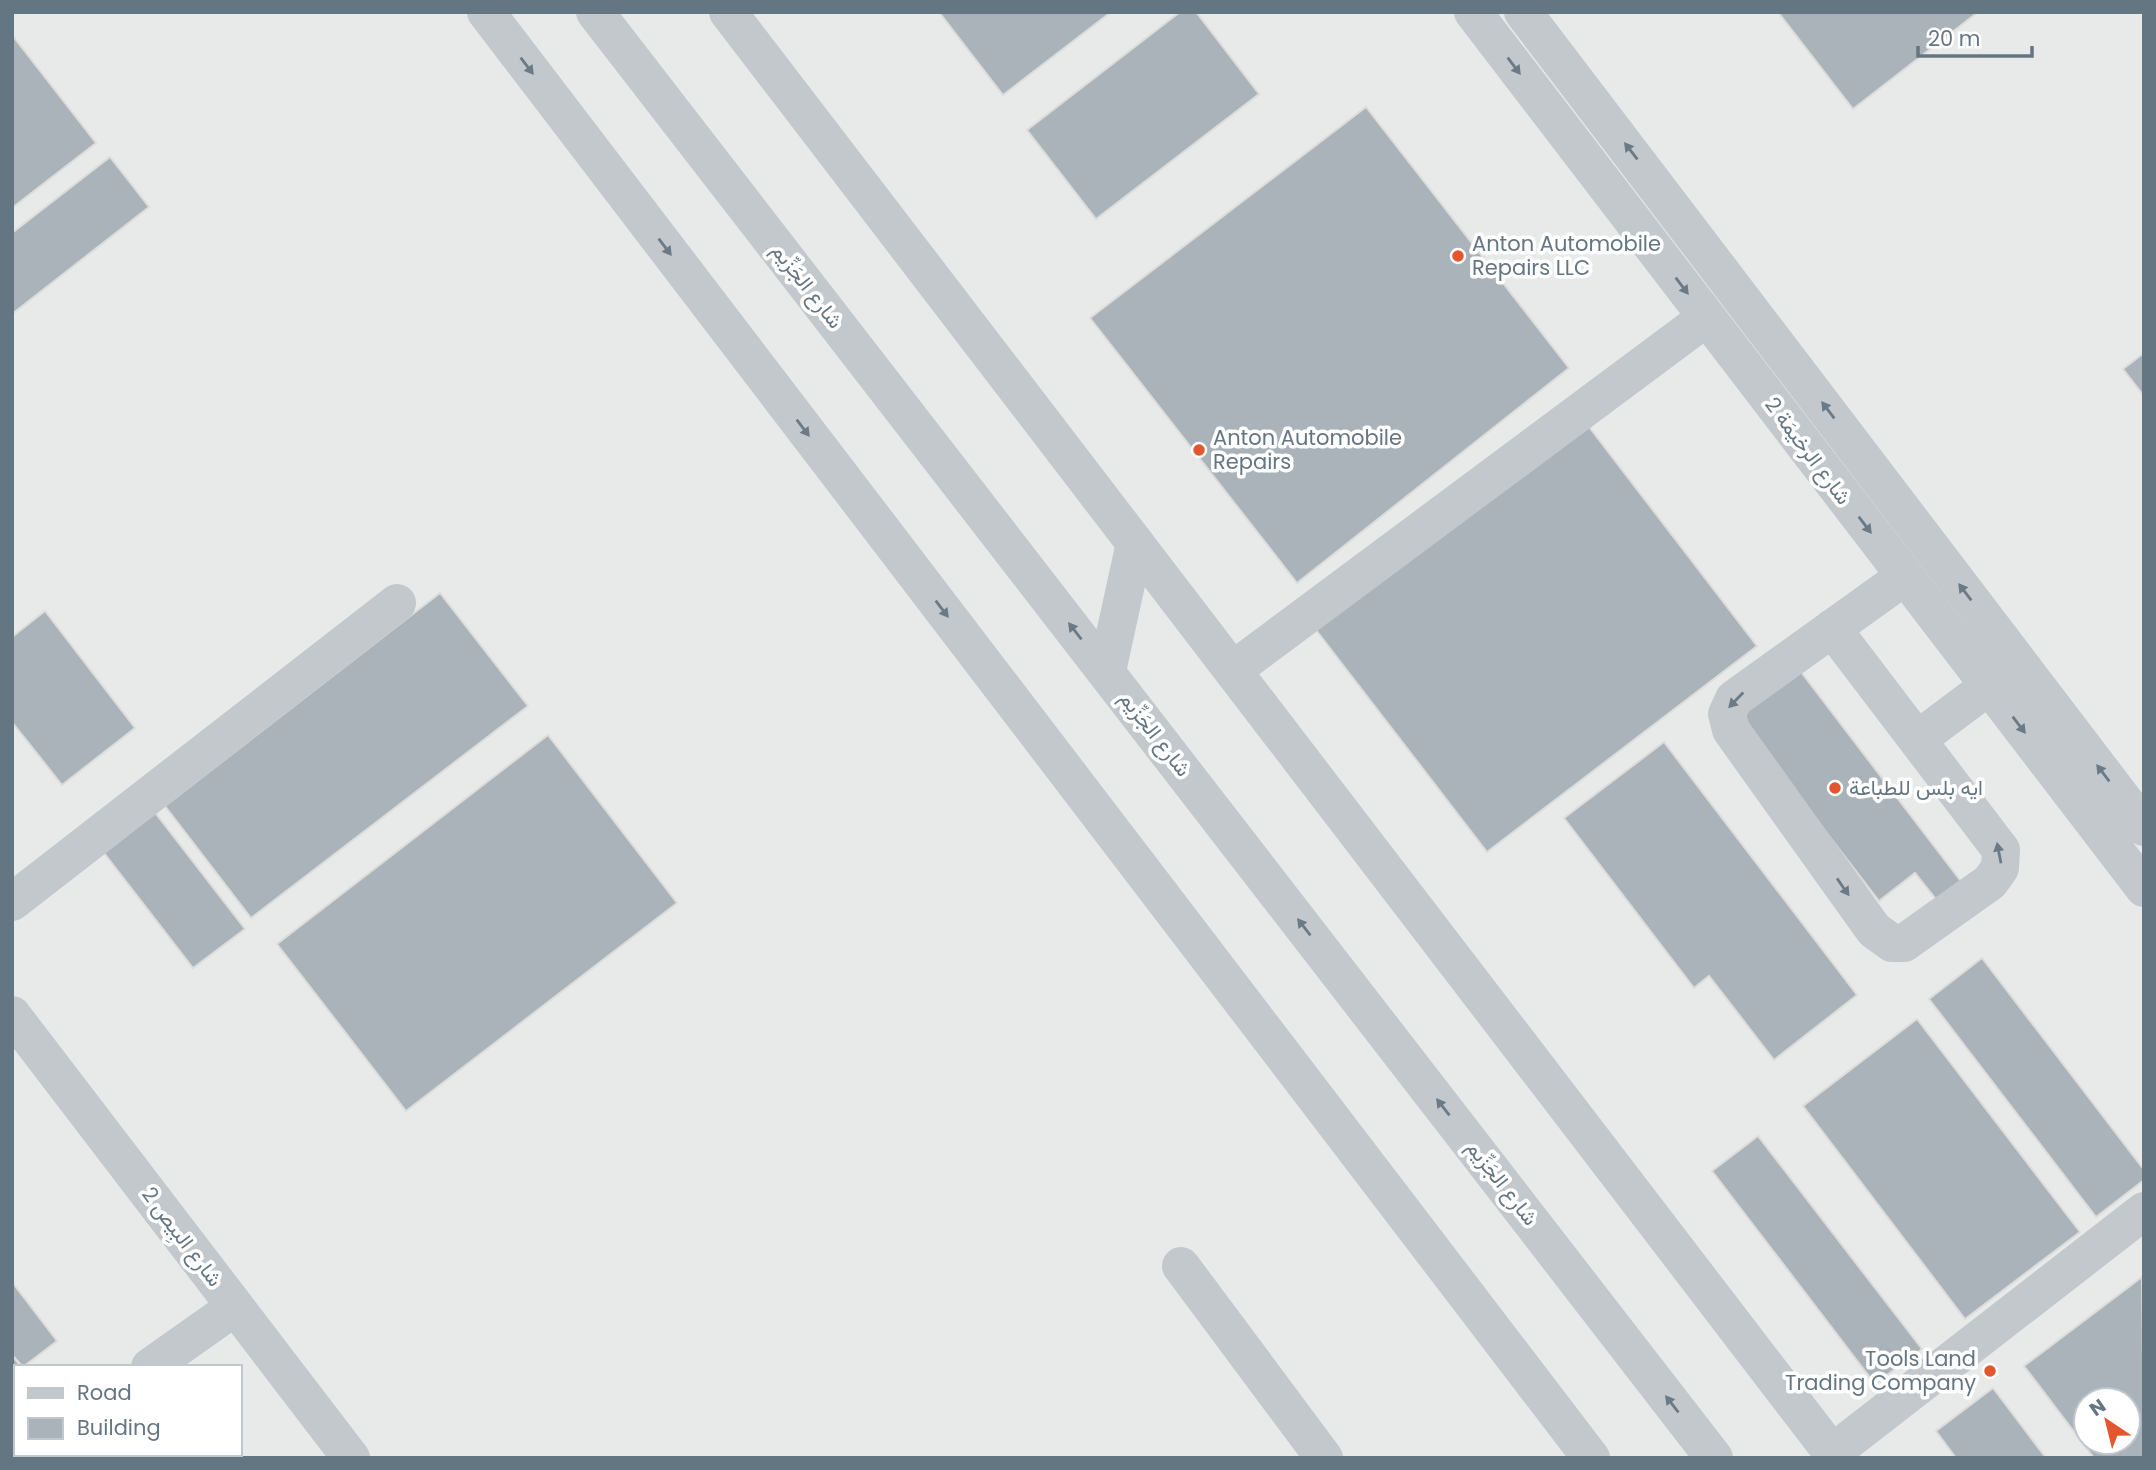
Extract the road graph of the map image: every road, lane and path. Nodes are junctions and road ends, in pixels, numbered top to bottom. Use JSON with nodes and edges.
{"nodes":[{"id":1,"x":486,"y":12,"type":"edge"},
{"id":2,"x":594,"y":12,"type":"edge"},
{"id":3,"x":728,"y":12,"type":"edge"},
{"id":4,"x":1473,"y":12,"type":"edge"},
{"id":5,"x":1523,"y":12,"type":"edge"},
{"id":6,"x":1660,"y":189,"type":"junction"},
{"id":7,"x":1628,"y":216,"type":"junction"},
{"id":8,"x":1706,"y":318,"type":"junction"},
{"id":9,"x":1135,"y":543,"type":"junction"},
{"id":10,"x":1905,"y":577,"type":"junction"},
{"id":11,"x":397,"y":603,"type":"dead end"},
{"id":12,"x":1832,"y":628,"type":"junction"},
{"id":13,"x":1233,"y":670,"type":"junction"},
{"id":14,"x":1107,"y":671,"type":"junction"},
{"id":15,"x":1989,"y":686,"type":"junction"},
{"id":16,"x":1917,"y":739,"type":"junction"},
{"id":17,"x":2144,"y":827,"type":"edge"},
{"id":18,"x":2144,"y":888,"type":"edge"},
{"id":19,"x":12,"y":902,"type":"edge"},
{"id":20,"x":12,"y":1016,"type":"edge"},
{"id":21,"x":2144,"y":1211,"type":"edge"},
{"id":22,"x":1181,"y":1266,"type":"dead end"},
{"id":23,"x":235,"y":1307,"type":"junction"},
{"id":24,"x":153,"y":1365,"type":"edge"},
{"id":25,"x":1834,"y":1455,"type":"edge"},
{"id":26,"x":351,"y":1458,"type":"edge"},
{"id":27,"x":1324,"y":1458,"type":"edge"},
{"id":28,"x":1591,"y":1458,"type":"edge"},
{"id":29,"x":1714,"y":1458,"type":"edge"}],
"edges":[{"from":1,"to":28,"type":"street","one_way":true},
{"from":14,"to":2,"type":"street","name":"شارع الجَزِّيم","one_way":true},
{"from":3,"to":9,"type":"street"},
{"from":4,"to":7,"type":"street","name":"شارع الرخيمَة 2","one_way":true},
{"from":6,"to":5,"type":"street","name":"شارع الرخيمَة 2","one_way":true},
{"from":6,"to":7,"type":"street"},
{"from":17,"to":6,"type":"street","name":"شارع الرخيمَة 2","one_way":true},
{"from":7,"to":8,"type":"street","name":"شارع الرخيمَة 2","one_way":true},
{"from":8,"to":10,"type":"street","name":"شارع الرخيمَة 2","one_way":true},
{"from":8,"to":13,"type":"street"},
{"from":9,"to":13,"type":"street"},
{"from":9,"to":14,"type":"street"},
{"from":10,"to":12,"type":"street"},
{"from":10,"to":15,"type":"street","name":"شارع الرخيمَة 2"},
{"from":11,"to":19,"type":"street"},
{"from":12,"to":16,"type":"street"},
{"from":12,"to":16,"type":"street","one_way":true},
{"from":13,"to":25,"type":"street"},
{"from":29,"to":14,"type":"street","name":"شارع الجَزِّيم","one_way":true},
{"from":15,"to":16,"type":"street"},
{"from":15,"to":18,"type":"street","name":"شارع الرخيمَة 2","one_way":true},
{"from":20,"to":23,"type":"street","name":"شارع البِيص 2"},
{"from":21,"to":25,"type":"street"},
{"from":22,"to":27,"type":"street"},
{"from":23,"to":24,"type":"street"},
{"from":23,"to":26,"type":"street","name":"شارع البِيص 2"}]}
